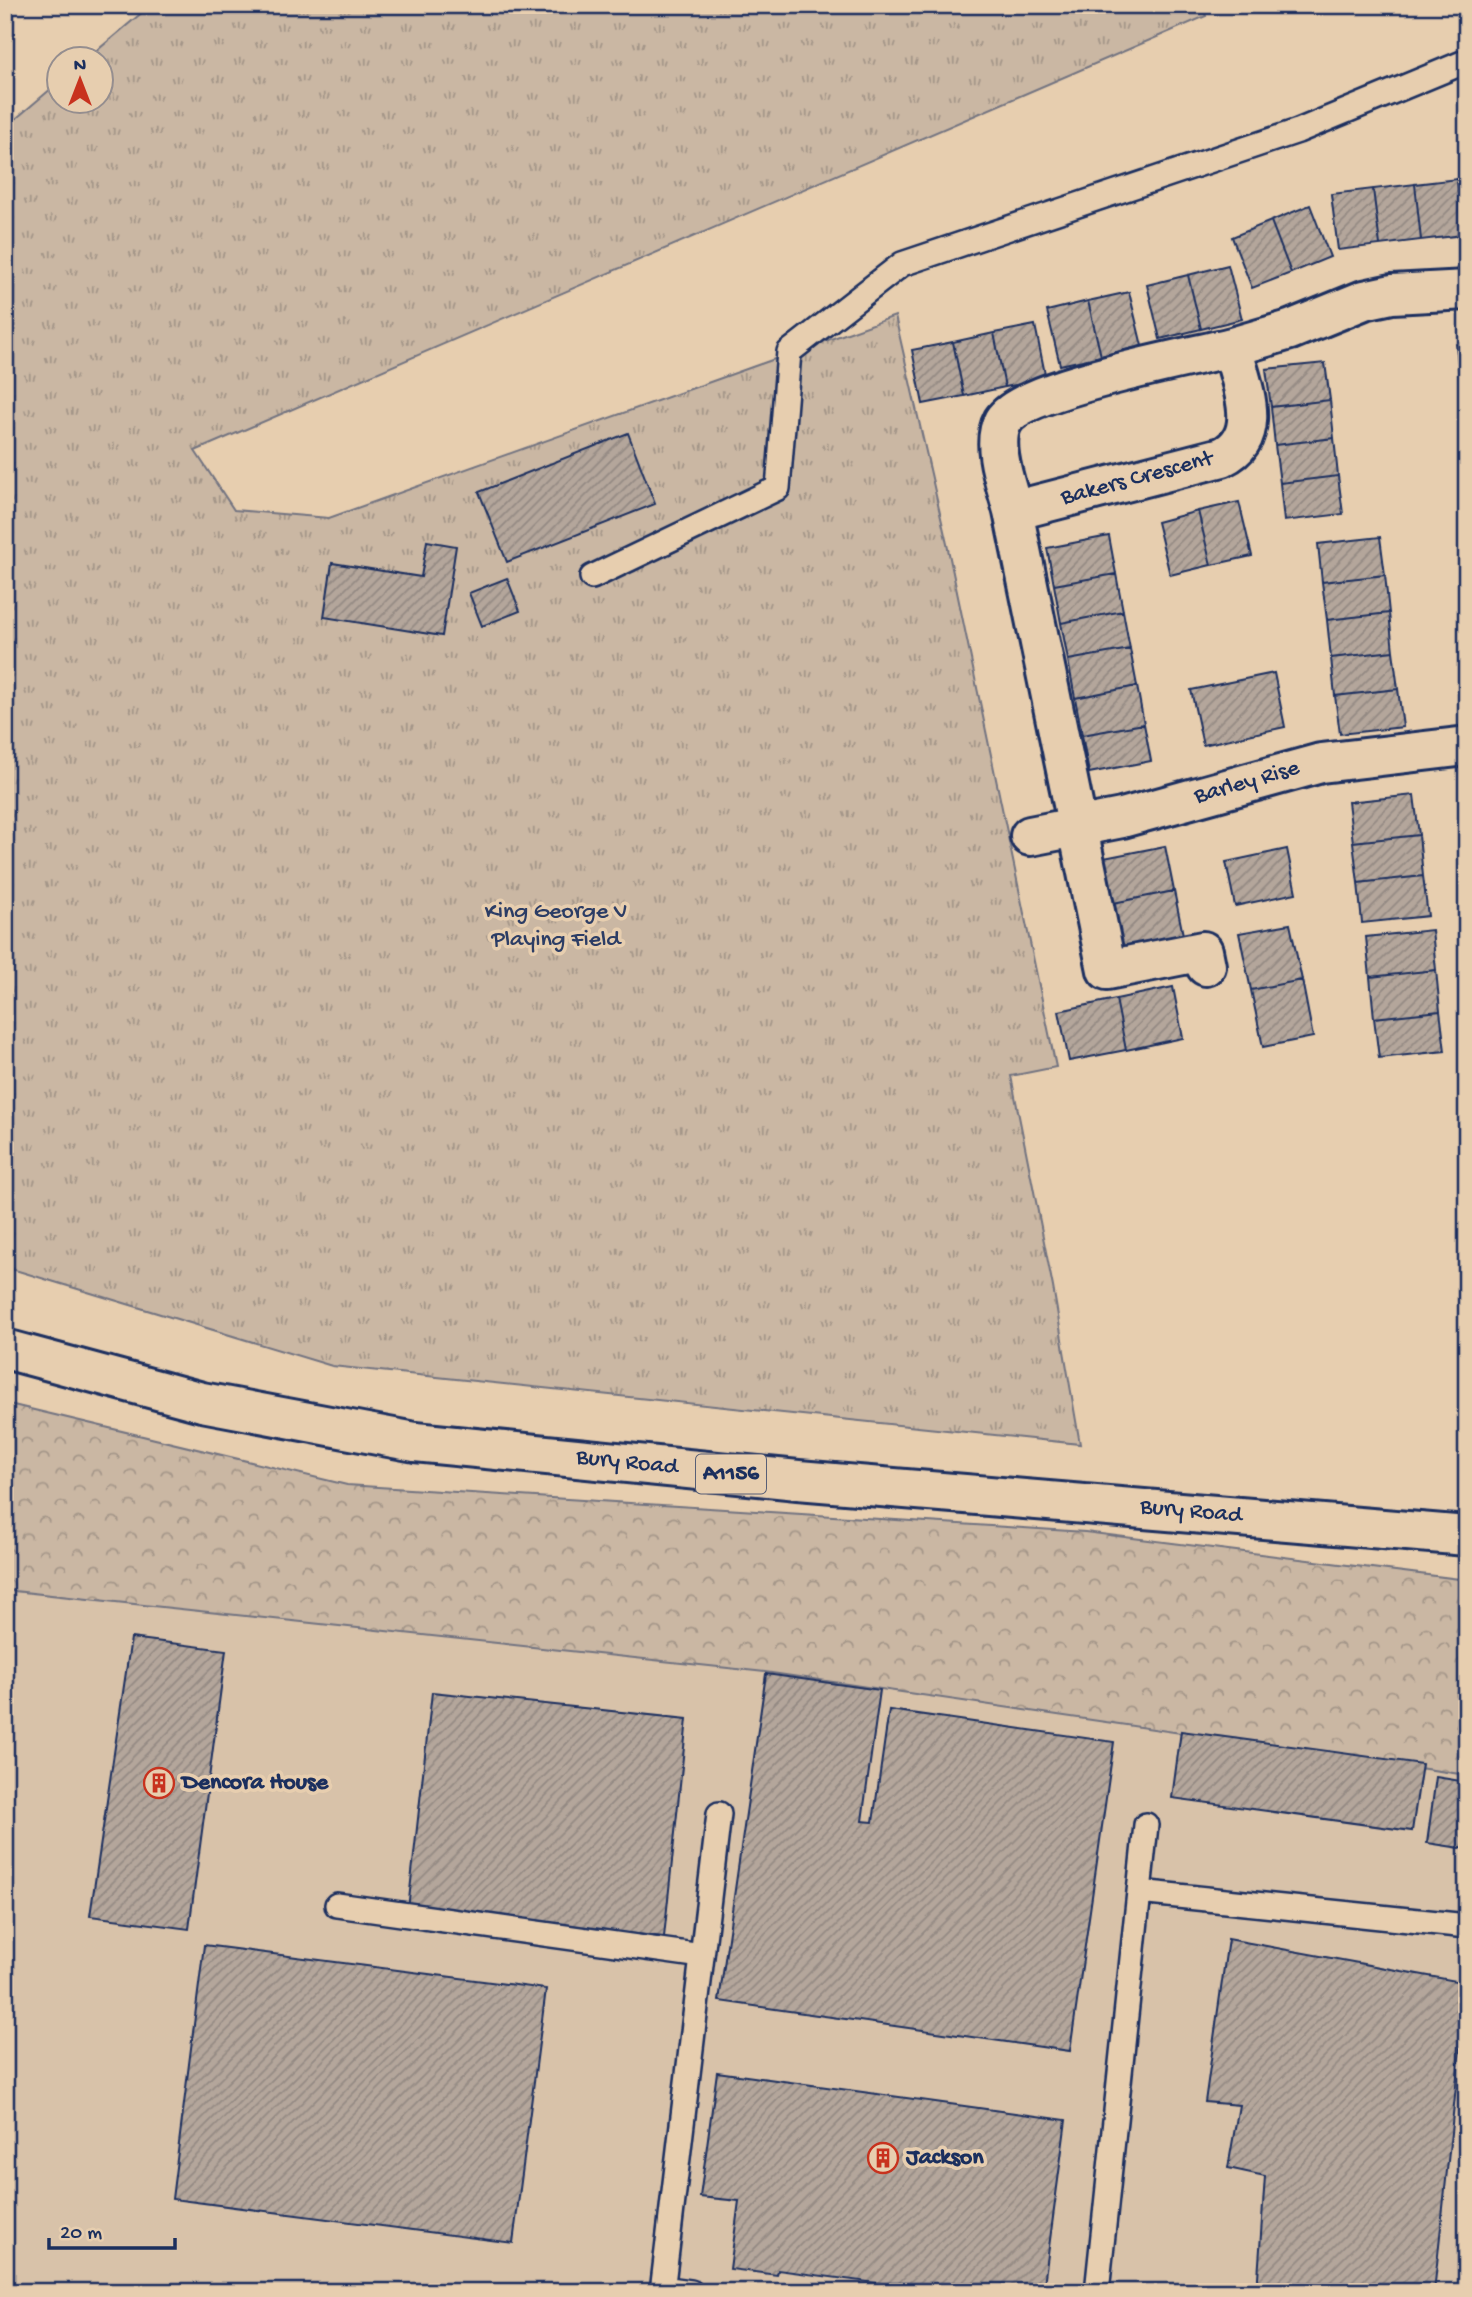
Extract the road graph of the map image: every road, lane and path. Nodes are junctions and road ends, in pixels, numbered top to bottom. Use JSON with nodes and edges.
{"nodes":[{"id":1,"x":1467,"y":61,"type":"edge"},
{"id":2,"x":1467,"y":290,"type":"edge"},
{"id":3,"x":1232,"y":347,"type":"junction"},
{"id":4,"x":1013,"y":511,"type":"junction"},
{"id":5,"x":592,"y":578,"type":"dead end"},
{"id":6,"x":1467,"y":746,"type":"edge"},
{"id":7,"x":1077,"y":827,"type":"junction"},
{"id":8,"x":1030,"y":836,"type":"dead end"},
{"id":9,"x":1206,"y":966,"type":"dead end"},
{"id":10,"x":5,"y":1349,"type":"edge"},
{"id":11,"x":1467,"y":1536,"type":"edge"},
{"id":12,"x":719,"y":1814,"type":"dead end"},
{"id":13,"x":1146,"y":1825,"type":"dead end"},
{"id":14,"x":1139,"y":1892,"type":"junction"},
{"id":15,"x":337,"y":1905,"type":"dead end"},
{"id":16,"x":1467,"y":1926,"type":"edge"},
{"id":17,"x":702,"y":1956,"type":"junction"},
{"id":18,"x":662,"y":2290,"type":"edge"},
{"id":19,"x":691,"y":2292,"type":"edge"},
{"id":20,"x":1097,"y":2292,"type":"edge"}],
"edges":[{"from":1,"to":5,"type":"lane"},
{"from":2,"to":3,"type":"street"},
{"from":3,"to":4,"type":"street"},
{"from":3,"to":4,"type":"street","name":"Bakers Crescent"},
{"from":4,"to":7,"type":"street"},
{"from":6,"to":7,"type":"street","name":"Barley Rise"},
{"from":7,"to":8,"type":"street","name":"Barley Rise"},
{"from":7,"to":9,"type":"street"},
{"from":10,"to":11,"type":"street","name":"Bury Road","number":"A1156"},
{"from":12,"to":17,"type":"lane"},
{"from":13,"to":14,"type":"lane"},
{"from":14,"to":16,"type":"lane"},
{"from":14,"to":20,"type":"lane"},
{"from":15,"to":17,"type":"lane"},
{"from":17,"to":18,"type":"lane"},
{"from":18,"to":19,"type":"lane"}]}
